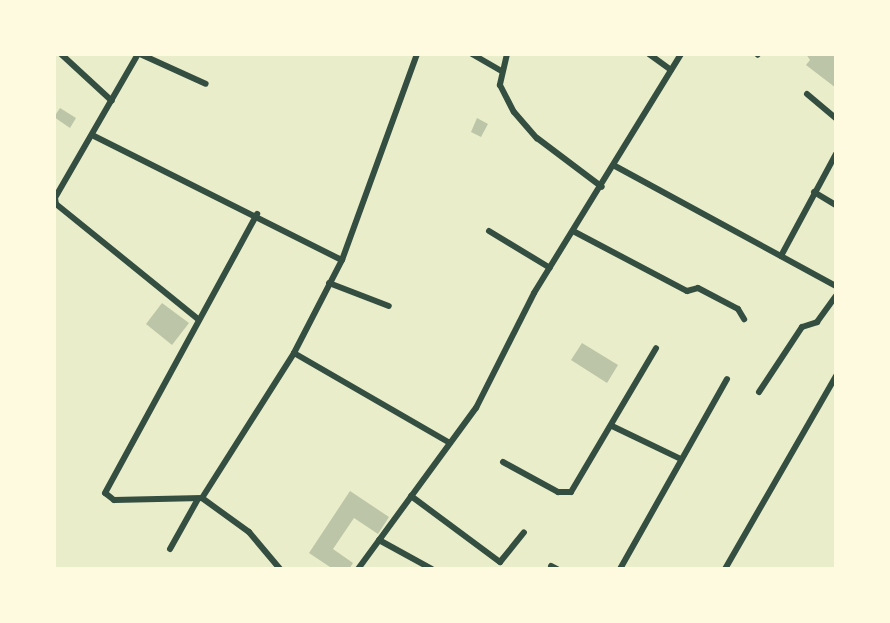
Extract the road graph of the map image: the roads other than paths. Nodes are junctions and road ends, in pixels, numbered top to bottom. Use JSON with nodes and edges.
{"nodes":[{"id":1,"x":61,"y":54,"type":"edge"},
{"id":2,"x":139,"y":54,"type":"edge"},
{"id":3,"x":417,"y":54,"type":"edge"},
{"id":4,"x":472,"y":54,"type":"edge"},
{"id":5,"x":507,"y":54,"type":"edge"},
{"id":6,"x":649,"y":54,"type":"edge"},
{"id":7,"x":681,"y":54,"type":"edge"},
{"id":8,"x":671,"y":70,"type":"junction"},
{"id":9,"x":502,"y":71,"type":"junction"},
{"id":10,"x":206,"y":84,"type":"dead end"},
{"id":11,"x":807,"y":94,"type":"dead end"},
{"id":12,"x":112,"y":101,"type":"junction"},
{"id":13,"x":836,"y":118,"type":"edge"},
{"id":14,"x":94,"y":136,"type":"junction"},
{"id":15,"x":836,"y":154,"type":"edge"},
{"id":16,"x":615,"y":166,"type":"junction"},
{"id":17,"x":602,"y":187,"type":"junction"},
{"id":18,"x":814,"y":192,"type":"junction"},
{"id":19,"x":55,"y":204,"type":"edge"},
{"id":20,"x":836,"y":205,"type":"edge"},
{"id":21,"x":257,"y":214,"type":"junction"},
{"id":22,"x":489,"y":231,"type":"dead end"},
{"id":23,"x":573,"y":231,"type":"junction"},
{"id":24,"x":781,"y":256,"type":"junction"},
{"id":25,"x":342,"y":260,"type":"junction"},
{"id":26,"x":550,"y":268,"type":"junction"},
{"id":27,"x":329,"y":283,"type":"junction"},
{"id":28,"x":836,"y":286,"type":"edge"},
{"id":29,"x":836,"y":296,"type":"edge"},
{"id":30,"x":388,"y":306,"type":"dead end"},
{"id":31,"x":744,"y":320,"type":"dead end"},
{"id":32,"x":199,"y":321,"type":"junction"},
{"id":33,"x":656,"y":348,"type":"dead end"},
{"id":34,"x":294,"y":353,"type":"junction"},
{"id":35,"x":836,"y":376,"type":"edge"},
{"id":36,"x":727,"y":379,"type":"dead end"},
{"id":37,"x":759,"y":392,"type":"dead end"},
{"id":38,"x":612,"y":426,"type":"junction"},
{"id":39,"x":450,"y":443,"type":"junction"},
{"id":40,"x":681,"y":459,"type":"junction"},
{"id":41,"x":502,"y":462,"type":"dead end"},
{"id":42,"x":411,"y":495,"type":"junction"},
{"id":43,"x":200,"y":499,"type":"junction"},
{"id":44,"x":524,"y":532,"type":"dead end"},
{"id":45,"x":379,"y":540,"type":"junction"},
{"id":46,"x":170,"y":549,"type":"dead end"},
{"id":47,"x":280,"y":569,"type":"edge"},
{"id":48,"x":358,"y":569,"type":"edge"},
{"id":49,"x":432,"y":569,"type":"edge"},
{"id":50,"x":620,"y":569,"type":"edge"},
{"id":51,"x":725,"y":569,"type":"edge"}],
"edges":[{"from":1,"to":12,"type":"street"},
{"from":2,"to":10,"type":"street"},
{"from":2,"to":12,"type":"street"},
{"from":3,"to":25,"type":"street"},
{"from":4,"to":9,"type":"street"},
{"from":5,"to":9,"type":"street"},
{"from":6,"to":8,"type":"street"},
{"from":7,"to":8,"type":"street"},
{"from":8,"to":16,"type":"street"},
{"from":9,"to":17,"type":"street"},
{"from":11,"to":13,"type":"street"},
{"from":12,"to":14,"type":"street"},
{"from":14,"to":19,"type":"street"},
{"from":14,"to":21,"type":"street"},
{"from":15,"to":18,"type":"street"},
{"from":16,"to":17,"type":"street"},
{"from":16,"to":24,"type":"street"},
{"from":17,"to":23,"type":"street"},
{"from":18,"to":20,"type":"street"},
{"from":18,"to":24,"type":"street"},
{"from":19,"to":32,"type":"street"},
{"from":21,"to":25,"type":"street"},
{"from":21,"to":32,"type":"street"},
{"from":22,"to":26,"type":"street"},
{"from":23,"to":26,"type":"street"},
{"from":23,"to":31,"type":"street"},
{"from":24,"to":28,"type":"street"},
{"from":25,"to":27,"type":"street"},
{"from":26,"to":39,"type":"street"},
{"from":27,"to":30,"type":"street"},
{"from":27,"to":34,"type":"street"},
{"from":29,"to":37,"type":"street"},
{"from":32,"to":43,"type":"street"},
{"from":33,"to":38,"type":"street"},
{"from":34,"to":39,"type":"street"},
{"from":34,"to":43,"type":"street"},
{"from":35,"to":51,"type":"street"},
{"from":36,"to":40,"type":"street"},
{"from":38,"to":40,"type":"street"},
{"from":38,"to":41,"type":"street"},
{"from":39,"to":42,"type":"street"},
{"from":40,"to":50,"type":"street"},
{"from":42,"to":44,"type":"street"},
{"from":42,"to":45,"type":"street"},
{"from":43,"to":46,"type":"street"},
{"from":43,"to":47,"type":"street"},
{"from":45,"to":48,"type":"street"},
{"from":45,"to":49,"type":"street"}]}
